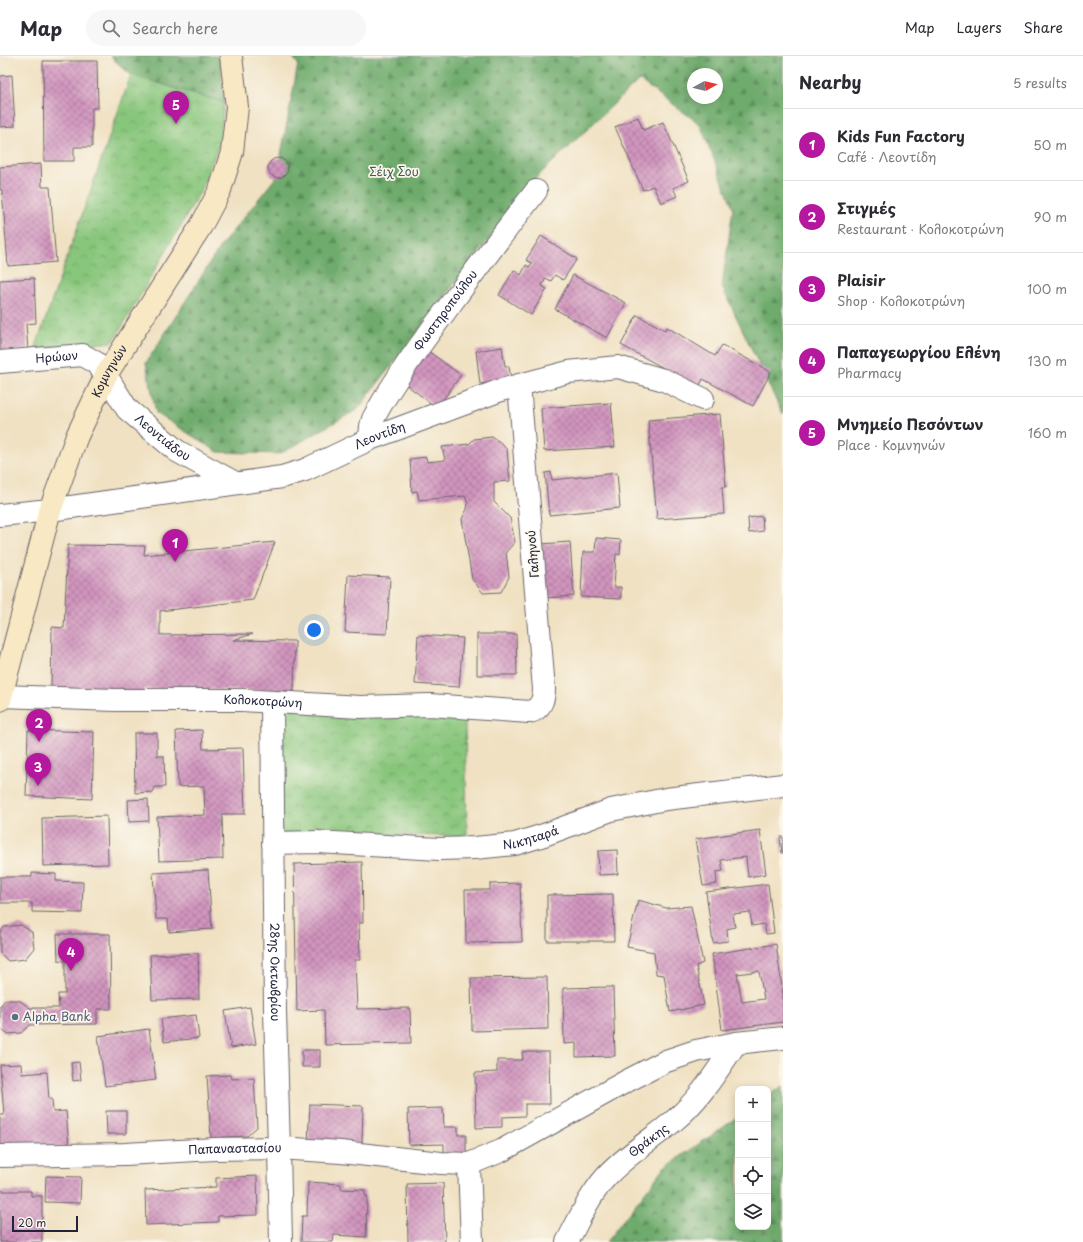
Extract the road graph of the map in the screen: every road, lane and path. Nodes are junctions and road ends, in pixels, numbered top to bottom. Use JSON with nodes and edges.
{"nodes":[{"id":1,"x":231,"y":56,"type":"edge"},
{"id":2,"x":536,"y":191,"type":"dead end"},
{"id":3,"x":0,"y":362,"type":"edge"},
{"id":4,"x":106,"y":375,"type":"junction"},
{"id":5,"x":519,"y":385,"type":"junction"},
{"id":6,"x":703,"y":399,"type":"dead end"},
{"id":7,"x":370,"y":439,"type":"junction"},
{"id":8,"x":235,"y":483,"type":"junction"},
{"id":9,"x":50,"y":510,"type":"junction"},
{"id":10,"x":0,"y":515,"type":"edge"},
{"id":11,"x":1,"y":698,"type":"edge"},
{"id":12,"x":272,"y":702,"type":"junction"},
{"id":13,"x":524,"y":711,"type":"joint"},
{"id":14,"x":783,"y":785,"type":"edge"},
{"id":15,"x":273,"y":843,"type":"junction"},
{"id":16,"x":783,"y":1038,"type":"edge"},
{"id":17,"x":736,"y":1043,"type":"junction"},
{"id":18,"x":279,"y":1148,"type":"junction"},
{"id":19,"x":0,"y":1156,"type":"edge"},
{"id":20,"x":469,"y":1164,"type":"junction"},
{"id":21,"x":280,"y":1242,"type":"edge"},
{"id":22,"x":472,"y":1242,"type":"edge"},
{"id":23,"x":567,"y":1242,"type":"edge"}],
"edges":[{"from":1,"to":4,"type":"main road","name":"Κομνηνών"},
{"from":2,"to":7,"type":"street","name":"Φωστηροπούλου"},
{"from":3,"to":4,"type":"street","name":"Ηρώων"},
{"from":4,"to":8,"type":"street","name":"Λεοντιάδου"},
{"from":4,"to":9,"type":"main road","name":"Κομνηνών"},
{"from":5,"to":6,"type":"street","name":"Λεοντίδη"},
{"from":5,"to":7,"type":"street","name":"Λεοντίδη"},
{"from":5,"to":13,"type":"street","name":"Γαληνού"},
{"from":7,"to":8,"type":"street","name":"Λεοντίδη"},
{"from":8,"to":9,"type":"street","name":"Λεοντίδη"},
{"from":9,"to":10,"type":"street","name":"Λεοντίδη"},
{"from":9,"to":11,"type":"main road","name":"Κομνηνών"},
{"from":11,"to":12,"type":"street","name":"Κολοκοτρώνη"},
{"from":12,"to":13,"type":"street","name":"Κολοκοτρώνη"},
{"from":12,"to":15,"type":"street","name":"28ης Οκτωβρίου"},
{"from":14,"to":15,"type":"street","name":"Νικηταρά"},
{"from":15,"to":18,"type":"street","name":"28ης Οκτωβρίου"},
{"from":16,"to":17,"type":"street"},
{"from":17,"to":20,"type":"street"},
{"from":17,"to":23,"type":"street","name":"Θράκης"},
{"from":18,"to":19,"type":"street","name":"Παπαναστασίου"},
{"from":18,"to":20,"type":"street","name":"Παπαναστασίου"},
{"from":18,"to":21,"type":"street","name":"28ης Οκτωβρίου"},
{"from":20,"to":22,"type":"street"}]}
